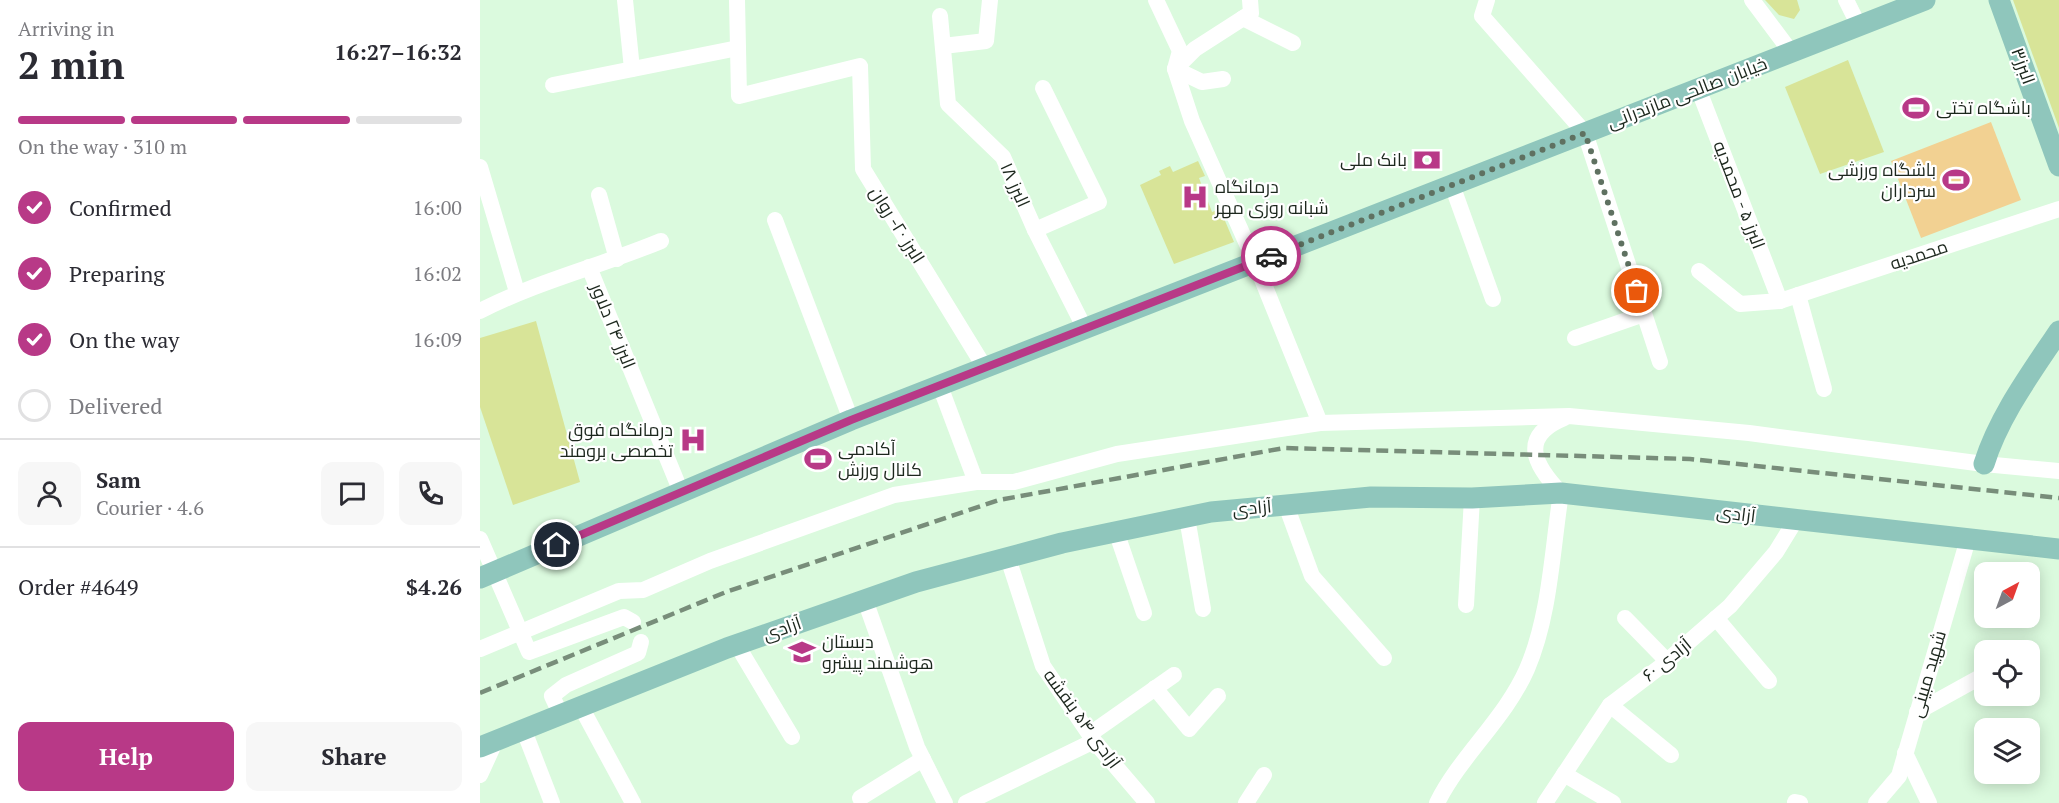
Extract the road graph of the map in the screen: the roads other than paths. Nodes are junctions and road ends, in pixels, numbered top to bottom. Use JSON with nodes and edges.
{"nodes":[{"id":1,"x":625,"y":0,"type":"edge"},
{"id":2,"x":737,"y":0,"type":"edge"},
{"id":3,"x":990,"y":0,"type":"edge"},
{"id":4,"x":1156,"y":0,"type":"edge"},
{"id":5,"x":1250,"y":0,"type":"edge"},
{"id":6,"x":1752,"y":0,"type":"edge"},
{"id":7,"x":1846,"y":0,"type":"edge"},
{"id":8,"x":1925,"y":0,"type":"edge"},
{"id":9,"x":1999,"y":0,"type":"edge"},
{"id":10,"x":1480,"y":13,"type":"edge"},
{"id":11,"x":940,"y":16,"type":"dead end"},
{"id":12,"x":1243,"y":18,"type":"junction"},
{"id":13,"x":1859,"y":26,"type":"junction"},
{"id":14,"x":1293,"y":43,"type":"dead end"},
{"id":15,"x":943,"y":46,"type":"junction"},
{"id":16,"x":738,"y":48,"type":"junction"},
{"id":17,"x":1791,"y":52,"type":"junction"},
{"id":18,"x":632,"y":69,"type":"junction"},
{"id":19,"x":1175,"y":69,"type":"junction"},
{"id":20,"x":1223,"y":79,"type":"dead end"},
{"id":21,"x":553,"y":85,"type":"dead end"},
{"id":22,"x":1043,"y":88,"type":"dead end"},
{"id":23,"x":1698,"y":88,"type":"junction"},
{"id":24,"x":1585,"y":133,"type":"junction"},
{"id":25,"x":480,"y":166,"type":"edge"},
{"id":26,"x":2059,"y":166,"type":"edge"},
{"id":27,"x":1452,"y":185,"type":"junction"},
{"id":28,"x":598,"y":195,"type":"dead end"},
{"id":29,"x":2059,"y":209,"type":"edge"},
{"id":30,"x":775,"y":220,"type":"dead end"},
{"id":31,"x":1035,"y":230,"type":"junction"},
{"id":32,"x":661,"y":241,"type":"dead end"},
{"id":33,"x":617,"y":259,"type":"junction"},
{"id":34,"x":1255,"y":262,"type":"junction"},
{"id":35,"x":589,"y":267,"type":"junction"},
{"id":36,"x":1699,"y":271,"type":"dead end"},
{"id":37,"x":517,"y":292,"type":"junction"},
{"id":38,"x":1798,"y":295,"type":"junction"},
{"id":39,"x":1493,"y":300,"type":"dead end"},
{"id":40,"x":1780,"y":301,"type":"junction"},
{"id":41,"x":480,"y":311,"type":"edge"},
{"id":42,"x":1644,"y":314,"type":"junction"},
{"id":43,"x":1085,"y":329,"type":"junction"},
{"id":44,"x":2059,"y":332,"type":"edge"},
{"id":45,"x":1575,"y":338,"type":"dead end"},
{"id":46,"x":1660,"y":362,"type":"dead end"},
{"id":47,"x":985,"y":368,"type":"junction"},
{"id":48,"x":940,"y":386,"type":"junction"},
{"id":49,"x":1824,"y":389,"type":"dead end"},
{"id":50,"x":1569,"y":416,"type":"junction"},
{"id":51,"x":851,"y":420,"type":"junction"},
{"id":52,"x":1320,"y":423,"type":"junction"},
{"id":53,"x":1984,"y":464,"type":"junction"},
{"id":54,"x":2059,"y":471,"type":"edge"},
{"id":55,"x":976,"y":482,"type":"junction"},
{"id":56,"x":681,"y":492,"type":"junction"},
{"id":57,"x":1561,"y":494,"type":"junction"},
{"id":58,"x":1472,"y":498,"type":"junction"},
{"id":59,"x":1286,"y":505,"type":"junction"},
{"id":60,"x":1187,"y":518,"type":"junction"},
{"id":61,"x":1795,"y":520,"type":"junction"},
{"id":62,"x":1117,"y":534,"type":"junction"},
{"id":63,"x":480,"y":539,"type":"edge"},
{"id":64,"x":1968,"y":539,"type":"junction"},
{"id":65,"x":2059,"y":549,"type":"edge"},
{"id":66,"x":1008,"y":558,"type":"junction"},
{"id":67,"x":487,"y":575,"type":"edge"},
{"id":68,"x":866,"y":600,"type":"junction"},
{"id":69,"x":1466,"y":605,"type":"dead end"},
{"id":70,"x":1203,"y":609,"type":"dead end"},
{"id":71,"x":1144,"y":613,"type":"dead end"},
{"id":72,"x":1625,"y":618,"type":"dead end"},
{"id":73,"x":1716,"y":618,"type":"junction"},
{"id":74,"x":633,"y":622,"type":"dead end"},
{"id":75,"x":520,"y":631,"type":"junction"},
{"id":76,"x":641,"y":642,"type":"dead end"},
{"id":77,"x":737,"y":645,"type":"junction"},
{"id":78,"x":480,"y":649,"type":"edge"},
{"id":79,"x":1384,"y":658,"type":"dead end"},
{"id":80,"x":1667,"y":661,"type":"junction"},
{"id":81,"x":1174,"y":675,"type":"dead end"},
{"id":82,"x":1769,"y":681,"type":"dead end"},
{"id":83,"x":1974,"y":681,"type":"edge"},
{"id":84,"x":1155,"y":688,"type":"junction"},
{"id":85,"x":1218,"y":696,"type":"dead end"},
{"id":86,"x":580,"y":705,"type":"junction"},
{"id":87,"x":1610,"y":705,"type":"junction"},
{"id":88,"x":1917,"y":712,"type":"junction"},
{"id":89,"x":560,"y":713,"type":"junction"},
{"id":90,"x":523,"y":728,"type":"junction"},
{"id":91,"x":792,"y":737,"type":"dead end"},
{"id":92,"x":1092,"y":738,"type":"junction"},
{"id":93,"x":488,"y":743,"type":"edge"},
{"id":94,"x":1905,"y":753,"type":"junction"},
{"id":95,"x":1671,"y":755,"type":"dead end"},
{"id":96,"x":924,"y":759,"type":"junction"},
{"id":97,"x":1564,"y":774,"type":"junction"},
{"id":98,"x":1264,"y":775,"type":"dead end"},
{"id":99,"x":480,"y":776,"type":"edge"},
{"id":100,"x":860,"y":798,"type":"dead end"},
{"id":101,"x":552,"y":803,"type":"edge"},
{"id":102,"x":633,"y":803,"type":"edge"},
{"id":103,"x":945,"y":803,"type":"edge"},
{"id":104,"x":966,"y":803,"type":"edge"},
{"id":105,"x":1147,"y":803,"type":"edge"},
{"id":106,"x":1246,"y":803,"type":"edge"},
{"id":107,"x":1437,"y":803,"type":"edge"},
{"id":108,"x":1545,"y":803,"type":"edge"},
{"id":109,"x":1613,"y":803,"type":"edge"},
{"id":110,"x":1876,"y":803,"type":"edge"},
{"id":111,"x":1929,"y":803,"type":"edge"}],
"edges":[{"from":1,"to":18,"type":"street"},
{"from":2,"to":16,"type":"street"},
{"from":3,"to":15,"type":"street"},
{"from":4,"to":19,"type":"street"},
{"from":5,"to":12,"type":"street"},
{"from":6,"to":17,"type":"street"},
{"from":7,"to":13,"type":"street"},
{"from":8,"to":13,"type":"main road","name":"خیابان صالحی مازندرانی"},
{"from":9,"to":26,"type":"main road","name":"البرز۳"},
{"from":10,"to":24,"type":"street"},
{"from":11,"to":15,"type":"street","name":"البرز ۱۸"},
{"from":12,"to":14,"type":"street"},
{"from":12,"to":19,"type":"street"},
{"from":13,"to":17,"type":"main road","name":"خیابان صالحی مازندرانی"},
{"from":15,"to":31,"type":"street","name":"البرز ۱۸"},
{"from":16,"to":18,"type":"street"},
{"from":16,"to":47,"type":"street","name":"البرز ۲۰- روان"},
{"from":17,"to":23,"type":"main road","name":"خیابان صالحی مازندرانی"},
{"from":18,"to":21,"type":"street"},
{"from":19,"to":20,"type":"street"},
{"from":19,"to":34,"type":"street"},
{"from":22,"to":31,"type":"street"},
{"from":23,"to":24,"type":"main road","name":"خیابان صالحی مازندرانی"},
{"from":23,"to":40,"type":"street","name":"البرز ۵ - محمدیه"},
{"from":24,"to":27,"type":"main road","name":"خیابان صالحی مازندرانی"},
{"from":24,"to":42,"type":"street"},
{"from":25,"to":37,"type":"street"},
{"from":27,"to":34,"type":"main road","name":"خیابان صالحی مازندرانی"},
{"from":27,"to":39,"type":"street"},
{"from":28,"to":33,"type":"street"},
{"from":29,"to":38,"type":"street","name":"محمدیه"},
{"from":30,"to":51,"type":"street"},
{"from":31,"to":43,"type":"street","name":"البرز ۱۸"},
{"from":32,"to":33,"type":"street"},
{"from":33,"to":35,"type":"street"},
{"from":34,"to":43,"type":"main road","name":"خیابان صالحی مازندرانی"},
{"from":34,"to":52,"type":"street"},
{"from":35,"to":37,"type":"street","name":"البرز ۲۴ دلاور"},
{"from":35,"to":56,"type":"street","name":"البرز ۲۴ دلاور"},
{"from":36,"to":40,"type":"street","name":"محمدیه"},
{"from":37,"to":41,"type":"street","name":"البرز ۲۴ دلاور"},
{"from":38,"to":40,"type":"street","name":"محمدیه"},
{"from":38,"to":49,"type":"street"},
{"from":42,"to":45,"type":"street"},
{"from":42,"to":46,"type":"street"},
{"from":43,"to":47,"type":"main road","name":"خیابان صالحی مازندرانی"},
{"from":44,"to":53,"type":"main road"},
{"from":47,"to":48,"type":"main road","name":"خیابان صالحی مازندرانی"},
{"from":48,"to":51,"type":"main road","name":"خیابان صالحی مازندرانی"},
{"from":48,"to":55,"type":"street"},
{"from":50,"to":52,"type":"street"},
{"from":50,"to":53,"type":"street"},
{"from":50,"to":57,"type":"street"},
{"from":51,"to":56,"type":"main road","name":"خیابان صالحی مازندرانی"},
{"from":52,"to":55,"type":"street"},
{"from":53,"to":54,"type":"street"},
{"from":55,"to":75,"type":"street"},
{"from":56,"to":67,"type":"main road","name":"خیابان صالحی مازندرانی"},
{"from":57,"to":58,"type":"main road","name":"آزادی"},
{"from":57,"to":61,"type":"main road","name":"آزادی"},
{"from":57,"to":107,"type":"street"},
{"from":58,"to":59,"type":"main road","name":"آزادی"},
{"from":58,"to":69,"type":"street"},
{"from":59,"to":60,"type":"main road","name":"آزادی"},
{"from":59,"to":79,"type":"street"},
{"from":60,"to":62,"type":"main road","name":"آزادی"},
{"from":60,"to":70,"type":"street"},
{"from":61,"to":64,"type":"main road","name":"آزادی"},
{"from":61,"to":73,"type":"street","name":"آزادی ۶۰"},
{"from":62,"to":66,"type":"main road","name":"آزادی"},
{"from":62,"to":71,"type":"street"},
{"from":63,"to":67,"type":"street"},
{"from":64,"to":65,"type":"main road","name":"آزادی"},
{"from":64,"to":88,"type":"street","name":"شهید مبینی"},
{"from":66,"to":68,"type":"main road","name":"آزادی"},
{"from":66,"to":92,"type":"street","name":"آزادی ۵۴ بنفشه"},
{"from":67,"to":75,"type":"street"},
{"from":68,"to":77,"type":"main road","name":"آزادی"},
{"from":68,"to":96,"type":"street"},
{"from":72,"to":80,"type":"street"},
{"from":73,"to":80,"type":"street","name":"آزادی ۶۰"},
{"from":73,"to":82,"type":"street"},
{"from":74,"to":75,"type":"street"},
{"from":75,"to":78,"type":"street"},
{"from":76,"to":89,"type":"street"},
{"from":77,"to":86,"type":"main road","name":"آزادی"},
{"from":77,"to":91,"type":"street"},
{"from":80,"to":87,"type":"street","name":"آزادی ۶۰"},
{"from":81,"to":84,"type":"street"},
{"from":83,"to":88,"type":"street"},
{"from":84,"to":85,"type":"street"},
{"from":84,"to":92,"type":"street"},
{"from":86,"to":89,"type":"main road","name":"آزادی"},
{"from":86,"to":102,"type":"street"},
{"from":87,"to":95,"type":"street"},
{"from":87,"to":97,"type":"street","name":"آزادی ۶۰"},
{"from":88,"to":94,"type":"street","name":"شهید مبینی"},
{"from":89,"to":90,"type":"main road","name":"آزادی"},
{"from":90,"to":93,"type":"main road","name":"آزادی"},
{"from":90,"to":101,"type":"street"},
{"from":92,"to":104,"type":"street"},
{"from":92,"to":105,"type":"street","name":"آزادی ۵۴ بنفشه"},
{"from":93,"to":99,"type":"street"},
{"from":94,"to":110,"type":"street","name":"شهید مبینی"},
{"from":94,"to":111,"type":"street"},
{"from":96,"to":100,"type":"street"},
{"from":96,"to":103,"type":"street"},
{"from":97,"to":108,"type":"street","name":"آزادی ۶۰"},
{"from":97,"to":109,"type":"street"},
{"from":98,"to":106,"type":"street"}]}
